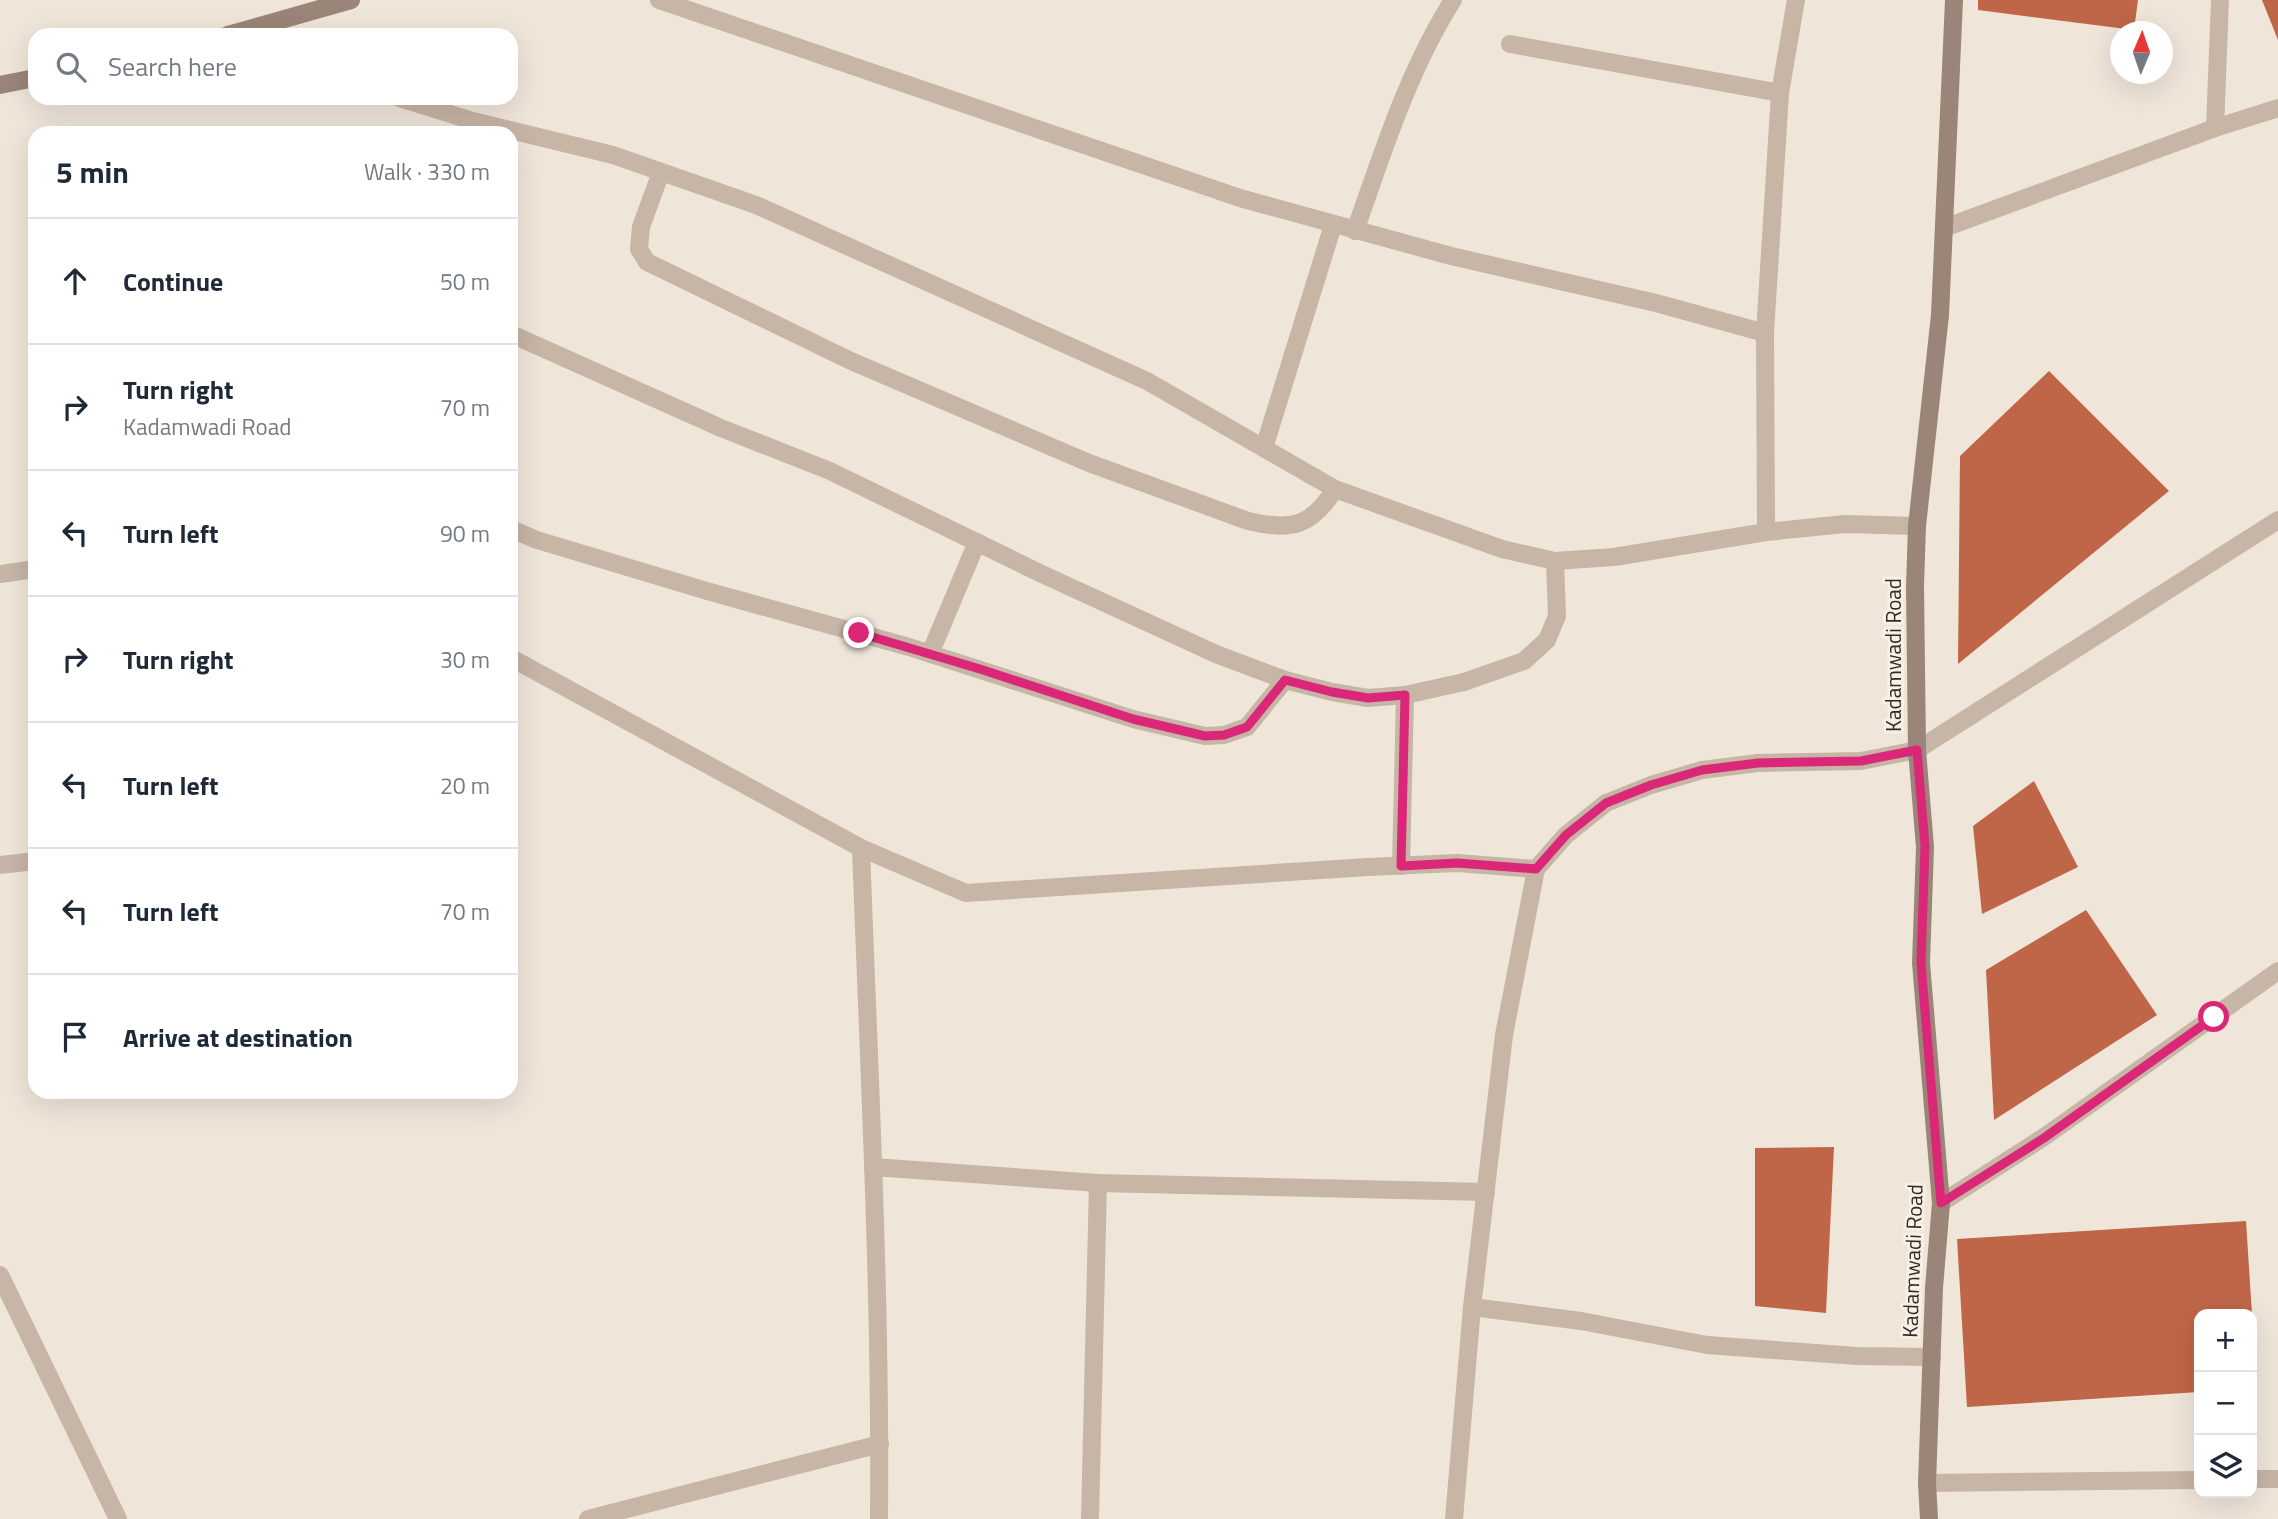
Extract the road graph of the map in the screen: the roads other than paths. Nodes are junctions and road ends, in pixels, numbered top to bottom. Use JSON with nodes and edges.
{"nodes":[{"id":1,"x":351,"y":0,"type":"edge"},
{"id":2,"x":659,"y":0,"type":"edge"},
{"id":3,"x":1453,"y":0,"type":"edge"},
{"id":4,"x":1796,"y":0,"type":"edge"},
{"id":5,"x":1954,"y":0,"type":"edge"},
{"id":6,"x":2220,"y":0,"type":"edge"},
{"id":7,"x":253,"y":28,"type":"edge"},
{"id":8,"x":1510,"y":44,"type":"dead end"},
{"id":9,"x":28,"y":79,"type":"edge"},
{"id":10,"x":0,"y":85,"type":"edge"},
{"id":11,"x":1780,"y":93,"type":"junction"},
{"id":12,"x":421,"y":105,"type":"edge"},
{"id":13,"x":2278,"y":108,"type":"edge"},
{"id":14,"x":487,"y":126,"type":"edge"},
{"id":15,"x":2215,"y":128,"type":"junction"},
{"id":16,"x":518,"y":134,"type":"edge"},
{"id":17,"x":662,"y":172,"type":"junction"},
{"id":18,"x":1333,"y":225,"type":"junction"},
{"id":19,"x":1944,"y":228,"type":"junction"},
{"id":20,"x":1355,"y":231,"type":"junction"},
{"id":21,"x":1765,"y":333,"type":"junction"},
{"id":22,"x":518,"y":337,"type":"edge"},
{"id":23,"x":1264,"y":448,"type":"junction"},
{"id":24,"x":1335,"y":489,"type":"junction"},
{"id":25,"x":2278,"y":520,"type":"edge"},
{"id":26,"x":1917,"y":526,"type":"junction"},
{"id":27,"x":518,"y":532,"type":"edge"},
{"id":28,"x":1766,"y":532,"type":"junction"},
{"id":29,"x":977,"y":541,"type":"junction"},
{"id":30,"x":1555,"y":561,"type":"junction"},
{"id":31,"x":28,"y":570,"type":"edge"},
{"id":32,"x":0,"y":574,"type":"edge"},
{"id":33,"x":930,"y":654,"type":"junction"},
{"id":34,"x":518,"y":662,"type":"edge"},
{"id":35,"x":1285,"y":680,"type":"junction"},
{"id":36,"x":1405,"y":695,"type":"junction"},
{"id":37,"x":1917,"y":750,"type":"junction"},
{"id":38,"x":861,"y":848,"type":"junction"},
{"id":39,"x":28,"y":862,"type":"edge"},
{"id":40,"x":0,"y":865,"type":"edge"},
{"id":41,"x":1401,"y":866,"type":"junction"},
{"id":42,"x":1536,"y":869,"type":"junction"},
{"id":43,"x":2278,"y":971,"type":"edge"},
{"id":44,"x":873,"y":1167,"type":"junction"},
{"id":45,"x":1098,"y":1183,"type":"junction"},
{"id":46,"x":1486,"y":1192,"type":"junction"},
{"id":47,"x":1941,"y":1203,"type":"junction"},
{"id":48,"x":0,"y":1275,"type":"edge"},
{"id":49,"x":1472,"y":1307,"type":"junction"},
{"id":50,"x":1932,"y":1357,"type":"junction"},
{"id":51,"x":880,"y":1444,"type":"junction"},
{"id":52,"x":2257,"y":1479,"type":"edge"},
{"id":53,"x":2278,"y":1479,"type":"edge"},
{"id":54,"x":2194,"y":1480,"type":"edge"},
{"id":55,"x":1927,"y":1483,"type":"junction"},
{"id":56,"x":118,"y":1519,"type":"edge"},
{"id":57,"x":588,"y":1519,"type":"edge"},
{"id":58,"x":879,"y":1519,"type":"edge"},
{"id":59,"x":1090,"y":1519,"type":"edge"},
{"id":60,"x":1454,"y":1519,"type":"edge"},
{"id":61,"x":1929,"y":1519,"type":"edge"}],
"edges":[{"from":1,"to":7,"type":"street"},
{"from":2,"to":18,"type":"street"},
{"from":3,"to":20,"type":"street"},
{"from":4,"to":11,"type":"street"},
{"from":5,"to":19,"type":"street","name":"Kadamwadi Road"},
{"from":6,"to":15,"type":"street"},
{"from":8,"to":11,"type":"street"},
{"from":9,"to":10,"type":"street"},
{"from":11,"to":21,"type":"street"},
{"from":12,"to":14,"type":"street"},
{"from":13,"to":15,"type":"street"},
{"from":15,"to":19,"type":"street"},
{"from":16,"to":17,"type":"street"},
{"from":17,"to":23,"type":"street"},
{"from":17,"to":24,"type":"street"},
{"from":18,"to":20,"type":"street"},
{"from":18,"to":23,"type":"street"},
{"from":19,"to":26,"type":"street","name":"Kadamwadi Road"},
{"from":20,"to":21,"type":"street"},
{"from":21,"to":28,"type":"street"},
{"from":22,"to":29,"type":"street"},
{"from":23,"to":24,"type":"street"},
{"from":24,"to":30,"type":"street"},
{"from":25,"to":37,"type":"street"},
{"from":26,"to":28,"type":"street"},
{"from":26,"to":37,"type":"street","name":"Kadamwadi Road"},
{"from":27,"to":33,"type":"street"},
{"from":28,"to":30,"type":"street"},
{"from":29,"to":33,"type":"street"},
{"from":29,"to":35,"type":"street"},
{"from":30,"to":36,"type":"street"},
{"from":31,"to":32,"type":"street"},
{"from":33,"to":35,"type":"street"},
{"from":34,"to":38,"type":"street"},
{"from":35,"to":36,"type":"street"},
{"from":36,"to":41,"type":"street"},
{"from":37,"to":42,"type":"street"},
{"from":37,"to":47,"type":"street","name":"Kadamwadi Road"},
{"from":38,"to":41,"type":"street"},
{"from":38,"to":44,"type":"street"},
{"from":39,"to":40,"type":"street"},
{"from":41,"to":42,"type":"street"},
{"from":42,"to":46,"type":"street"},
{"from":43,"to":47,"type":"street"},
{"from":44,"to":45,"type":"street"},
{"from":44,"to":51,"type":"street"},
{"from":45,"to":46,"type":"street"},
{"from":45,"to":59,"type":"street"},
{"from":46,"to":49,"type":"street"},
{"from":47,"to":50,"type":"street","name":"Kadamwadi Road"},
{"from":48,"to":56,"type":"street"},
{"from":49,"to":50,"type":"street"},
{"from":49,"to":60,"type":"street"},
{"from":50,"to":55,"type":"street","name":"Kadamwadi Road"},
{"from":51,"to":57,"type":"street"},
{"from":51,"to":58,"type":"street"},
{"from":52,"to":53,"type":"street"},
{"from":54,"to":55,"type":"street"},
{"from":55,"to":61,"type":"street","name":"Kadamwadi Road"}]}
